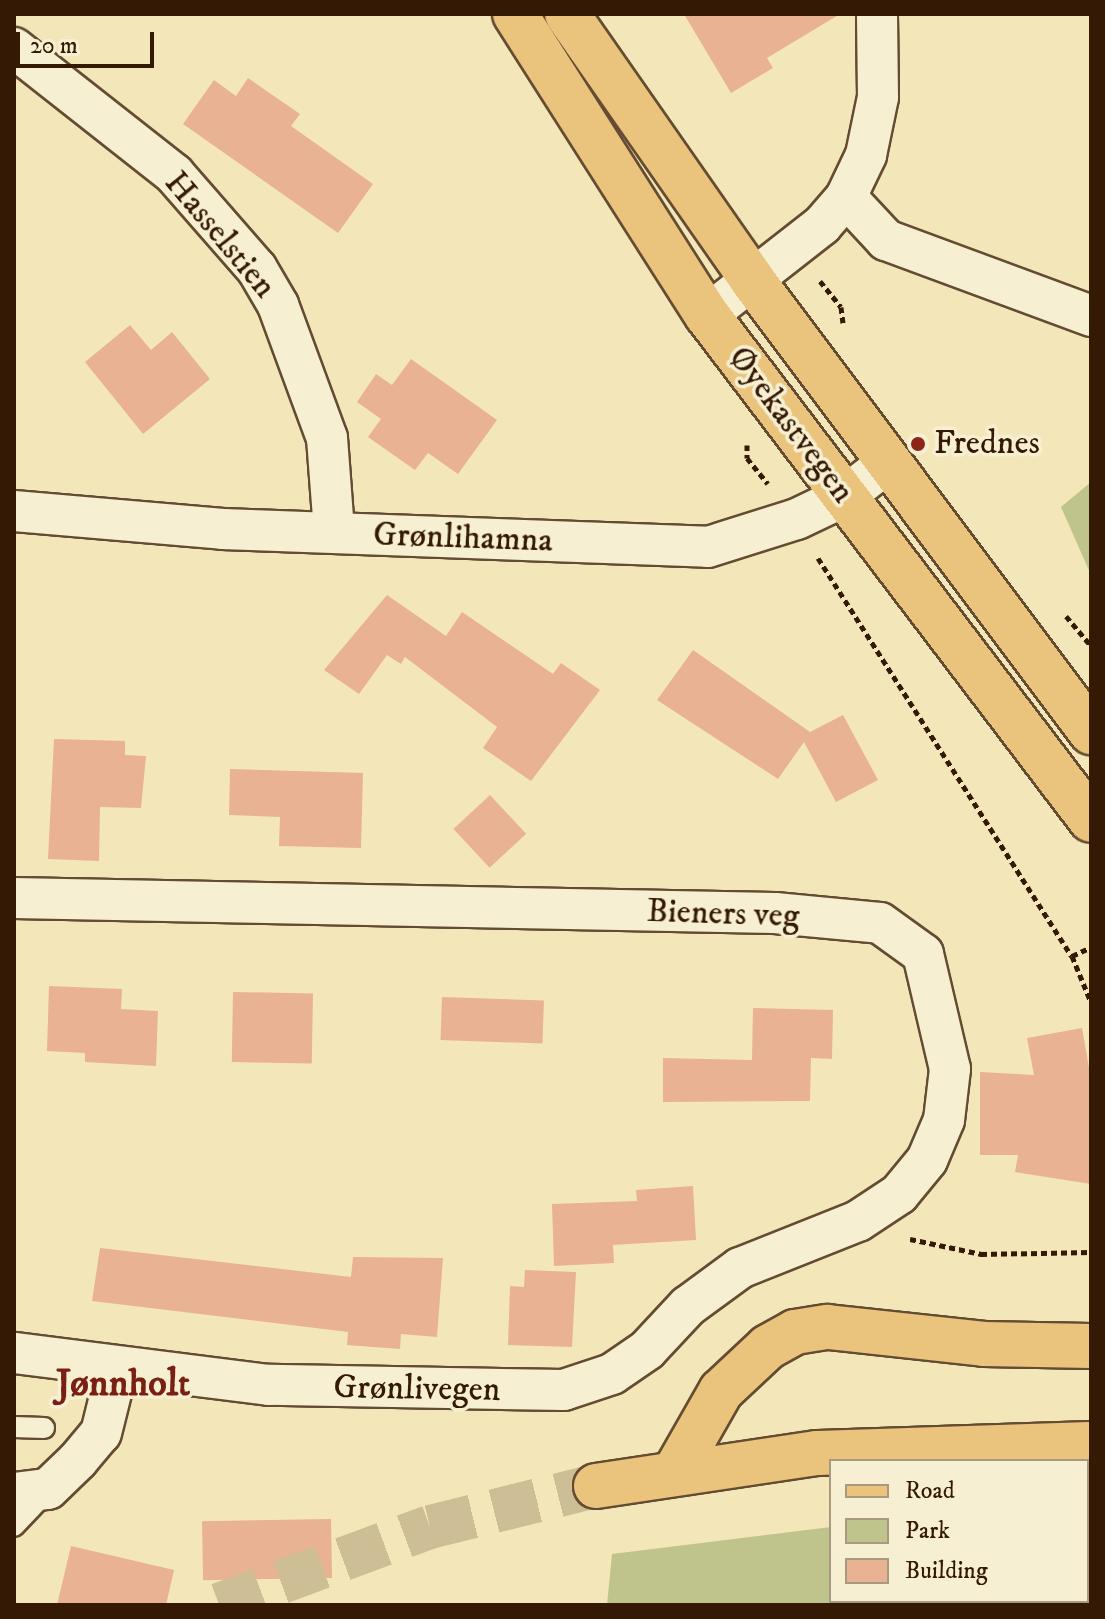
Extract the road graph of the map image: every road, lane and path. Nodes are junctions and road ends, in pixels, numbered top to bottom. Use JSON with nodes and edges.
{"nodes":[{"id":1,"x":515,"y":14,"type":"edge"},
{"id":2,"x":567,"y":14,"type":"edge"},
{"id":3,"x":877,"y":14,"type":"edge"},
{"id":4,"x":14,"y":48,"type":"edge"},
{"id":5,"x":846,"y":197,"type":"junction"},
{"id":6,"x":753,"y":281,"type":"junction"},
{"id":7,"x":707,"y":315,"type":"junction"},
{"id":8,"x":1091,"y":316,"type":"edge"},
{"id":9,"x":890,"y":461,"type":"junction"},
{"id":10,"x":845,"y":496,"type":"junction"},
{"id":11,"x":14,"y":511,"type":"edge"},
{"id":12,"x":334,"y":532,"type":"junction"},
{"id":13,"x":1091,"y":732,"type":"edge"},
{"id":14,"x":1091,"y":820,"type":"edge"},
{"id":15,"x":14,"y":898,"type":"edge"},
{"id":16,"x":1091,"y":947,"type":"edge"},
{"id":17,"x":1091,"y":1002,"type":"edge"},
{"id":18,"x":858,"y":1221,"type":"junction"},
{"id":19,"x":1091,"y":1252,"type":"edge"},
{"id":20,"x":688,"y":1306,"type":"joint"},
{"id":21,"x":1091,"y":1346,"type":"edge"},
{"id":22,"x":14,"y":1353,"type":"edge"},
{"id":23,"x":117,"y":1369,"type":"junction"},
{"id":24,"x":14,"y":1427,"type":"edge"},
{"id":25,"x":44,"y":1428,"type":"dead end"},
{"id":26,"x":1091,"y":1444,"type":"edge"},
{"id":27,"x":676,"y":1470,"type":"junction"},
{"id":28,"x":596,"y":1486,"type":"tunnel mouth"},
{"id":29,"x":31,"y":1491,"type":"edge"},
{"id":30,"x":14,"y":1526,"type":"edge"},
{"id":31,"x":694,"y":1605,"type":"edge"},
{"id":32,"x":794,"y":1605,"type":"edge"}],
"edges":[{"from":1,"to":7,"type":"main road","name":"Øyekastvegen"},
{"from":2,"to":6,"type":"main road","name":"Øyekastvegen"},
{"from":3,"to":5,"type":"street"},
{"from":4,"to":12,"type":"street","name":"Hasselstien"},
{"from":5,"to":6,"type":"street"},
{"from":5,"to":8,"type":"street"},
{"from":6,"to":7,"type":"street"},
{"from":6,"to":9,"type":"main road","name":"Øyekastvegen"},
{"from":7,"to":10,"type":"main road","name":"Øyekastvegen"},
{"from":9,"to":10,"type":"street","name":"Grønlihamna"},
{"from":9,"to":13,"type":"main road","name":"Øyekastvegen"},
{"from":10,"to":12,"type":"street","name":"Grønlihamna"},
{"from":10,"to":14,"type":"main road","name":"Øyekastvegen"},
{"from":11,"to":12,"type":"street","name":"Grønlihamna"},
{"from":15,"to":18,"type":"street","name":"Bieners veg"},
{"from":16,"to":17,"type":"path"},
{"from":18,"to":19,"type":"path"},
{"from":18,"to":20,"type":"street","name":"Bieners veg"},
{"from":20,"to":23,"type":"street","name":"Grønlivegen"},
{"from":21,"to":27,"type":"main road"},
{"from":22,"to":23,"type":"street","name":"Grønlivegen"},
{"from":23,"to":29,"type":"street"},
{"from":24,"to":25,"type":"lane"},
{"from":26,"to":27,"type":"main road"},
{"from":27,"to":28,"type":"main road"},
{"from":29,"to":30,"type":"lane"},
{"from":31,"to":32,"type":"path"}]}
